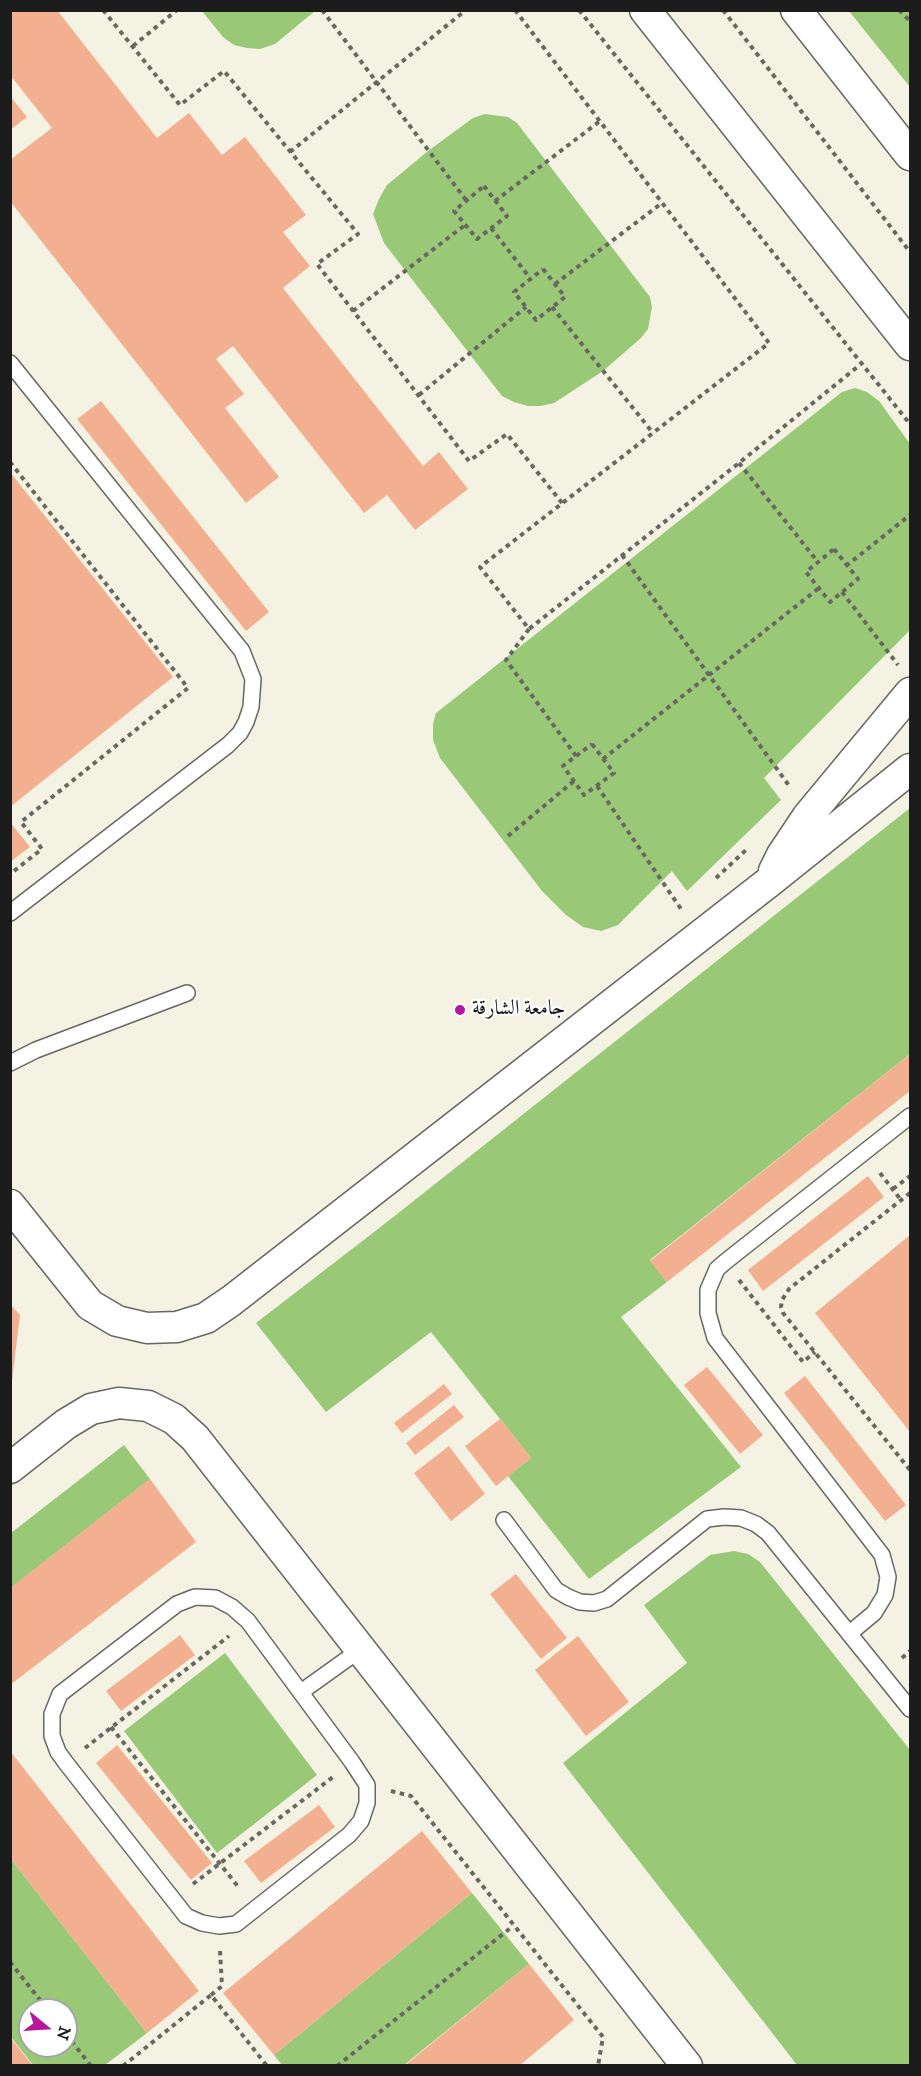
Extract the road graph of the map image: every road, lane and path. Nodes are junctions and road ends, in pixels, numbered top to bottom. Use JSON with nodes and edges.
{"nodes":[{"id":1,"x":103,"y":10,"type":"edge"},
{"id":2,"x":177,"y":10,"type":"edge"},
{"id":3,"x":322,"y":10,"type":"edge"},
{"id":4,"x":466,"y":10,"type":"edge"},
{"id":5,"x":515,"y":10,"type":"edge"},
{"id":6,"x":579,"y":10,"type":"edge"},
{"id":7,"x":645,"y":10,"type":"edge"},
{"id":8,"x":723,"y":10,"type":"edge"},
{"id":9,"x":796,"y":10,"type":"edge"},
{"id":10,"x":899,"y":10,"type":"edge"},
{"id":11,"x":910,"y":21,"type":"edge"},
{"id":12,"x":133,"y":46,"type":"junction"},
{"id":13,"x":376,"y":83,"type":"junction"},
{"id":14,"x":600,"y":121,"type":"junction"},
{"id":15,"x":290,"y":152,"type":"junction"},
{"id":16,"x":910,"y":155,"type":"edge"},
{"id":17,"x":466,"y":200,"type":"junction"},
{"id":18,"x":495,"y":201,"type":"junction"},
{"id":19,"x":662,"y":203,"type":"junction"},
{"id":20,"x":465,"y":225,"type":"junction"},
{"id":21,"x":491,"y":228,"type":"junction"},
{"id":22,"x":910,"y":252,"type":"edge"},
{"id":23,"x":530,"y":278,"type":"junction"},
{"id":24,"x":555,"y":284,"type":"junction"},
{"id":25,"x":526,"y":307,"type":"junction"},
{"id":26,"x":552,"y":307,"type":"junction"},
{"id":27,"x":353,"y":311,"type":"junction"},
{"id":28,"x":910,"y":345,"type":"edge"},
{"id":29,"x":10,"y":363,"type":"edge"},
{"id":30,"x":861,"y":364,"type":"junction"},
{"id":31,"x":419,"y":395,"type":"junction"},
{"id":32,"x":910,"y":424,"type":"edge"},
{"id":33,"x":653,"y":433,"type":"junction"},
{"id":34,"x":10,"y":462,"type":"edge"},
{"id":35,"x":739,"y":464,"type":"junction"},
{"id":36,"x":562,"y":504,"type":"junction"},
{"id":37,"x":910,"y":515,"type":"edge"},
{"id":38,"x":621,"y":555,"type":"junction"},
{"id":39,"x":819,"y":562,"type":"junction"},
{"id":40,"x":846,"y":566,"type":"junction"},
{"id":41,"x":819,"y":588,"type":"junction"},
{"id":42,"x":842,"y":592,"type":"junction"},
{"id":43,"x":529,"y":629,"type":"junction"},
{"id":44,"x":709,"y":675,"type":"junction"},
{"id":45,"x":906,"y":682,"type":"edge"},
{"id":46,"x":576,"y":756,"type":"junction"},
{"id":47,"x":603,"y":759,"type":"junction"},
{"id":48,"x":910,"y":769,"type":"edge"},
{"id":49,"x":574,"y":782,"type":"junction"},
{"id":50,"x":597,"y":786,"type":"junction"},
{"id":51,"x":794,"y":793,"type":"dead end"},
{"id":52,"x":508,"y":836,"type":"dead end"},
{"id":53,"x":749,"y":847,"type":"dead end"},
{"id":54,"x":10,"y":874,"type":"edge"},
{"id":55,"x":716,"y":879,"type":"dead end"},
{"id":56,"x":769,"y":882,"type":"junction"},
{"id":57,"x":691,"y":903,"type":"dead end"},
{"id":58,"x":10,"y":914,"type":"edge"},
{"id":59,"x":187,"y":993,"type":"dead end"},
{"id":60,"x":10,"y":1063,"type":"edge"},
{"id":61,"x":910,"y":1116,"type":"edge"},
{"id":62,"x":864,"y":1152,"type":"junction"},
{"id":63,"x":910,"y":1176,"type":"edge"},
{"id":64,"x":893,"y":1189,"type":"junction"},
{"id":65,"x":910,"y":1193,"type":"edge"},
{"id":66,"x":902,"y":1200,"type":"junction"},
{"id":67,"x":10,"y":1205,"type":"edge"},
{"id":68,"x":725,"y":1262,"type":"junction"},
{"id":69,"x":815,"y":1352,"type":"junction"},
{"id":70,"x":10,"y":1468,"type":"edge"},
{"id":71,"x":910,"y":1470,"type":"edge"},
{"id":72,"x":504,"y":1520,"type":"dead end"},
{"id":73,"x":248,"y":1621,"type":"junction"},
{"id":74,"x":850,"y":1633,"type":"junction"},
{"id":75,"x":361,"y":1650,"type":"junction"},
{"id":76,"x":301,"y":1692,"type":"junction"},
{"id":77,"x":909,"y":1704,"type":"edge"},
{"id":78,"x":111,"y":1728,"type":"junction"},
{"id":79,"x":352,"y":1762,"type":"junction"},
{"id":80,"x":66,"y":1763,"type":"junction"},
{"id":81,"x":367,"y":1785,"type":"junction"},
{"id":82,"x":219,"y":1863,"type":"junction"},
{"id":83,"x":173,"y":1899,"type":"junction"},
{"id":84,"x":256,"y":1909,"type":"junction"},
{"id":85,"x":219,"y":1926,"type":"junction"},
{"id":86,"x":513,"y":1926,"type":"junction"},
{"id":87,"x":10,"y":1962,"type":"edge"},
{"id":88,"x":211,"y":1995,"type":"junction"},
{"id":89,"x":38,"y":1998,"type":"edge"},
{"id":90,"x":78,"y":2050,"type":"edge"},
{"id":91,"x":90,"y":2066,"type":"edge"},
{"id":92,"x":123,"y":2066,"type":"edge"},
{"id":93,"x":267,"y":2066,"type":"edge"},
{"id":94,"x":337,"y":2066,"type":"edge"},
{"id":95,"x":598,"y":2066,"type":"edge"},
{"id":96,"x":687,"y":2066,"type":"edge"}],
"edges":[{"from":1,"to":12,"type":"path"},
{"from":2,"to":12,"type":"path"},
{"from":3,"to":13,"type":"path"},
{"from":4,"to":13,"type":"path"},
{"from":5,"to":14,"type":"path"},
{"from":6,"to":30,"type":"path"},
{"from":7,"to":28,"type":"street"},
{"from":8,"to":22,"type":"path"},
{"from":9,"to":16,"type":"street"},
{"from":10,"to":11,"type":"path"},
{"from":12,"to":15,"type":"path"},
{"from":13,"to":15,"type":"path"},
{"from":13,"to":17,"type":"path"},
{"from":14,"to":18,"type":"path"},
{"from":14,"to":19,"type":"path"},
{"from":15,"to":27,"type":"path"},
{"from":17,"to":18,"type":"path"},
{"from":17,"to":20,"type":"path"},
{"from":18,"to":21,"type":"path"},
{"from":19,"to":24,"type":"path"},
{"from":19,"to":33,"type":"path"},
{"from":20,"to":21,"type":"path"},
{"from":20,"to":27,"type":"path"},
{"from":21,"to":23,"type":"path"},
{"from":23,"to":24,"type":"path"},
{"from":23,"to":25,"type":"path"},
{"from":24,"to":26,"type":"path"},
{"from":25,"to":26,"type":"path"},
{"from":25,"to":31,"type":"path"},
{"from":26,"to":33,"type":"path"},
{"from":27,"to":31,"type":"path"},
{"from":29,"to":58,"type":"lane"},
{"from":30,"to":32,"type":"path"},
{"from":30,"to":35,"type":"path"},
{"from":31,"to":36,"type":"path"},
{"from":33,"to":36,"type":"path"},
{"from":34,"to":54,"type":"path"},
{"from":35,"to":38,"type":"path"},
{"from":35,"to":39,"type":"path"},
{"from":36,"to":43,"type":"path"},
{"from":37,"to":40,"type":"path"},
{"from":38,"to":43,"type":"path"},
{"from":38,"to":44,"type":"path"},
{"from":39,"to":40,"type":"path"},
{"from":39,"to":41,"type":"path"},
{"from":40,"to":42,"type":"path"},
{"from":41,"to":42,"type":"path"},
{"from":41,"to":44,"type":"path"},
{"from":42,"to":45,"type":"path"},
{"from":43,"to":46,"type":"path"},
{"from":44,"to":47,"type":"path"},
{"from":44,"to":51,"type":"path"},
{"from":45,"to":56,"type":"street"},
{"from":46,"to":47,"type":"path"},
{"from":46,"to":49,"type":"path"},
{"from":47,"to":50,"type":"path"},
{"from":48,"to":56,"type":"street"},
{"from":49,"to":50,"type":"path"},
{"from":49,"to":52,"type":"path"},
{"from":50,"to":57,"type":"path"},
{"from":53,"to":55,"type":"path"},
{"from":56,"to":67,"type":"street"},
{"from":59,"to":60,"type":"lane"},
{"from":61,"to":62,"type":"lane"},
{"from":62,"to":64,"type":"path"},
{"from":62,"to":68,"type":"lane"},
{"from":63,"to":64,"type":"path"},
{"from":64,"to":66,"type":"path"},
{"from":65,"to":66,"type":"path"},
{"from":66,"to":69,"type":"path"},
{"from":68,"to":69,"type":"path"},
{"from":68,"to":74,"type":"lane"},
{"from":69,"to":71,"type":"path"},
{"from":70,"to":75,"type":"street"},
{"from":72,"to":74,"type":"lane"},
{"from":73,"to":76,"type":"lane"},
{"from":73,"to":78,"type":"path"},
{"from":73,"to":80,"type":"lane"},
{"from":74,"to":77,"type":"lane"},
{"from":75,"to":76,"type":"lane"},
{"from":75,"to":96,"type":"street"},
{"from":76,"to":79,"type":"lane"},
{"from":78,"to":80,"type":"path"},
{"from":78,"to":82,"type":"path"},
{"from":79,"to":81,"type":"lane"},
{"from":79,"to":82,"type":"path"},
{"from":80,"to":83,"type":"lane"},
{"from":81,"to":84,"type":"lane"},
{"from":81,"to":86,"type":"path"},
{"from":82,"to":83,"type":"path"},
{"from":82,"to":84,"type":"path"},
{"from":83,"to":85,"type":"lane"},
{"from":84,"to":85,"type":"lane"},
{"from":85,"to":88,"type":"path"},
{"from":86,"to":94,"type":"path"},
{"from":86,"to":95,"type":"path"},
{"from":87,"to":89,"type":"path"},
{"from":88,"to":92,"type":"path"},
{"from":88,"to":93,"type":"path"},
{"from":90,"to":91,"type":"path"}]}
